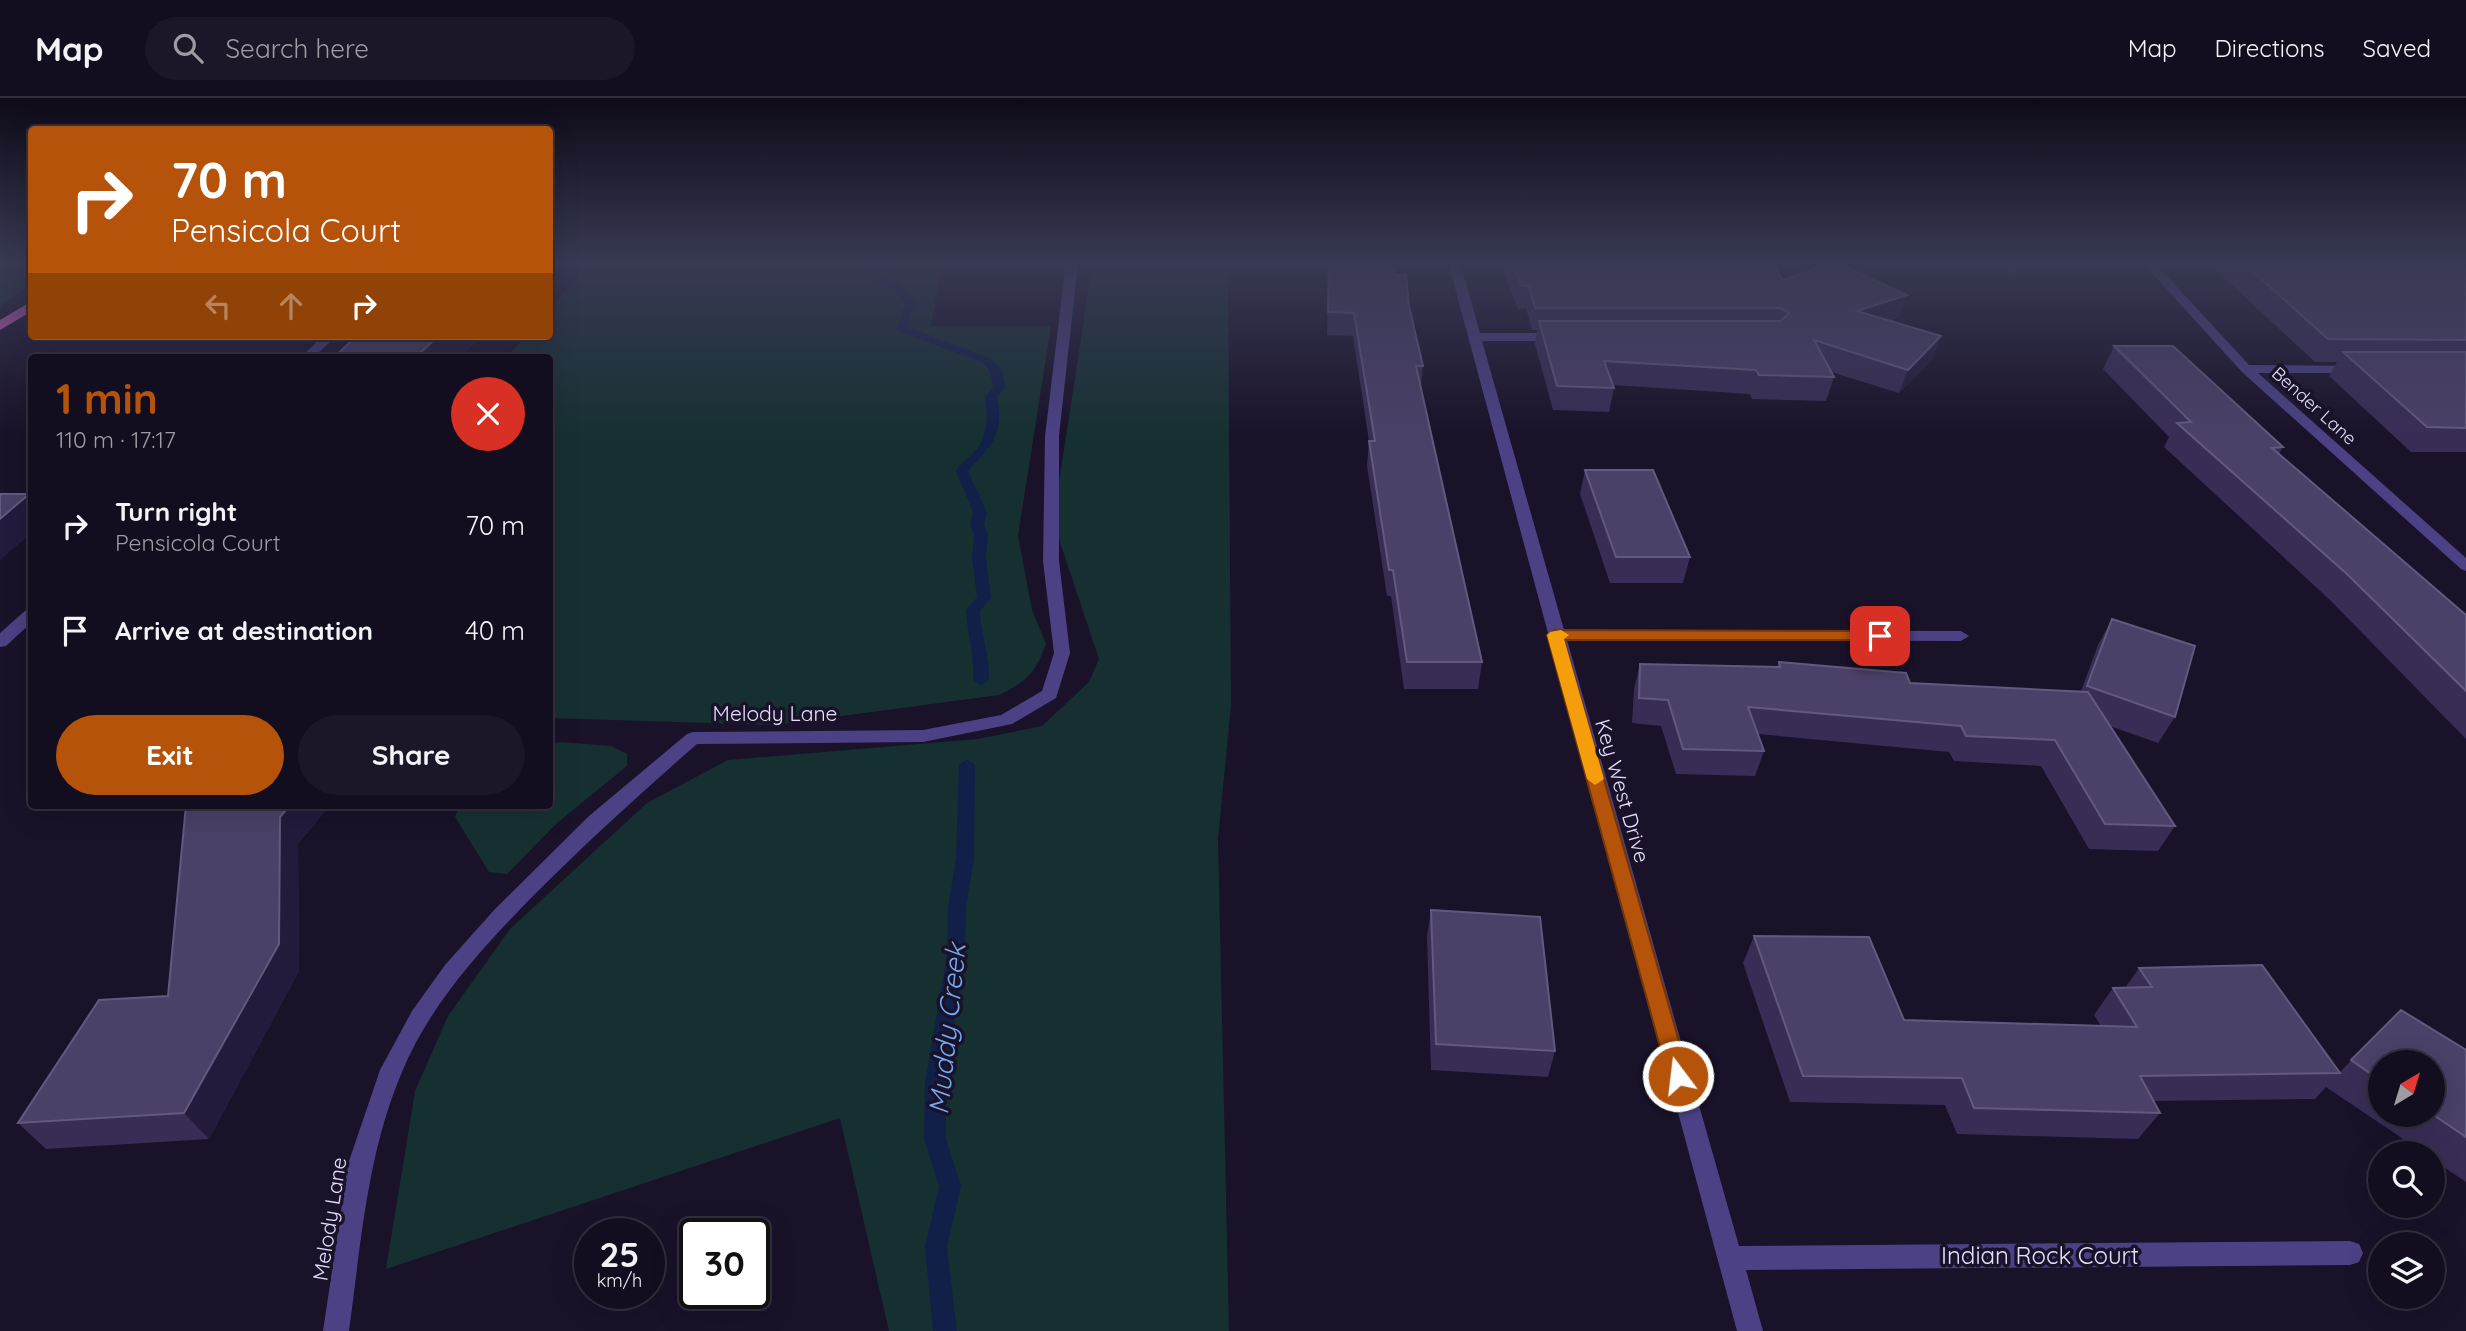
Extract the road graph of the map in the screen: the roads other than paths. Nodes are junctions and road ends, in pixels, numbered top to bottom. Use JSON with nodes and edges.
{"nodes":[{"id":1,"x":1065,"y":320,"type":"edge"},
{"id":2,"x":1470,"y":320,"type":"edge"},
{"id":3,"x":2201,"y":320,"type":"edge"},
{"id":4,"x":1475,"y":337,"type":"junction"},
{"id":5,"x":1570,"y":337,"type":"edge"},
{"id":6,"x":326,"y":340,"type":"edge"},
{"id":7,"x":310,"y":354,"type":"edge"},
{"id":8,"x":2246,"y":369,"type":"junction"},
{"id":9,"x":2370,"y":369,"type":"edge"},
{"id":10,"x":2466,"y":566,"type":"edge"},
{"id":11,"x":28,"y":617,"type":"edge"},
{"id":12,"x":1555,"y":635,"type":"junction"},
{"id":13,"x":1961,"y":636,"type":"dead end"},
{"id":14,"x":0,"y":642,"type":"edge"},
{"id":15,"x":2350,"y":1253,"type":"dead end"},
{"id":16,"x":1729,"y":1258,"type":"junction"},
{"id":17,"x":336,"y":1331,"type":"edge"},
{"id":18,"x":1749,"y":1331,"type":"edge"}],
"edges":[{"from":1,"to":17,"type":"street","name":"Melody Lane"},
{"from":2,"to":4,"type":"street","name":"Key West Drive"},
{"from":3,"to":8,"type":"street","name":"Bender Lane"},
{"from":4,"to":5,"type":"street"},
{"from":4,"to":12,"type":"street","name":"Key West Drive"},
{"from":6,"to":7,"type":"street"},
{"from":8,"to":9,"type":"street"},
{"from":8,"to":10,"type":"street","name":"Bender Lane"},
{"from":11,"to":14,"type":"street"},
{"from":12,"to":13,"type":"street"},
{"from":12,"to":16,"type":"street","name":"Key West Drive"},
{"from":15,"to":16,"type":"street","name":"Indian Rock Court"},
{"from":16,"to":18,"type":"street","name":"Key West Drive"}]}
